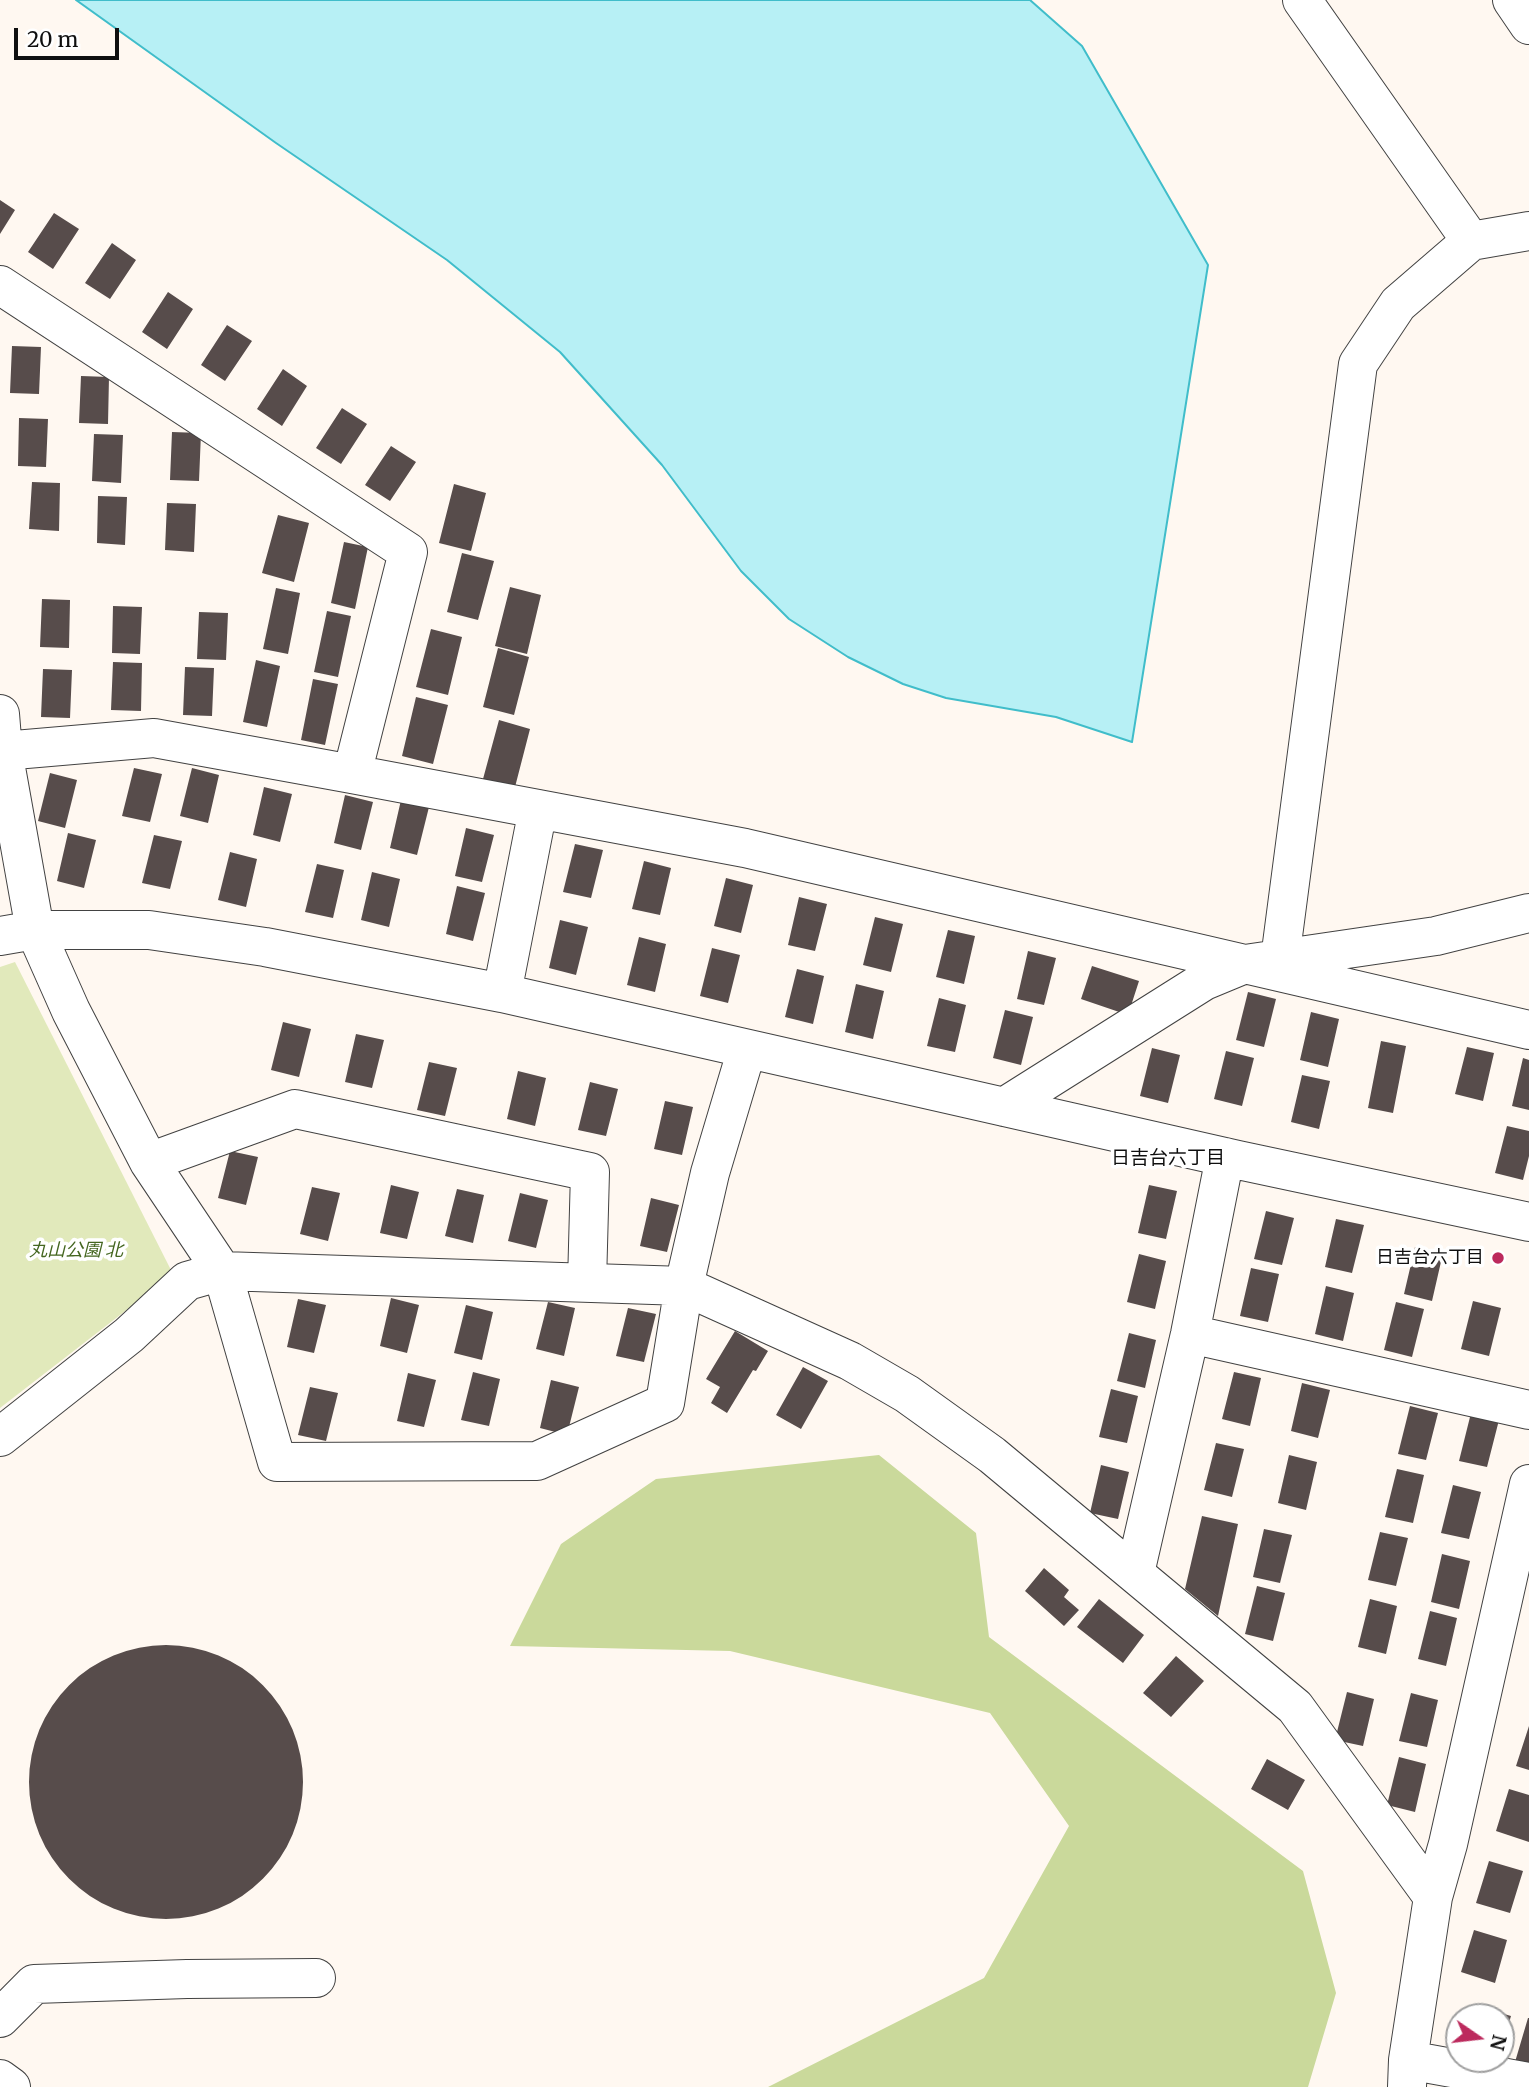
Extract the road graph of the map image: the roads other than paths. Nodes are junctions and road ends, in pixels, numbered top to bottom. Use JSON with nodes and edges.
{"nodes":[{"id":1,"x":1302,"y":0,"type":"edge"},
{"id":2,"x":1512,"y":0,"type":"edge"},
{"id":3,"x":1529,"y":25,"type":"edge"},
{"id":4,"x":1529,"y":231,"type":"edge"},
{"id":5,"x":1471,"y":241,"type":"junction"},
{"id":6,"x":0,"y":285,"type":"edge"},
{"id":7,"x":1,"y":732,"type":"edge"},
{"id":8,"x":352,"y":774,"type":"junction"},
{"id":9,"x":538,"y":809,"type":"junction"},
{"id":10,"x":1529,"y":913,"type":"edge"},
{"id":11,"x":18,"y":933,"type":"edge"},
{"id":12,"x":1263,"y":962,"type":"junction"},
{"id":13,"x":502,"y":993,"type":"junction"},
{"id":14,"x":1529,"y":1030,"type":"edge"},
{"id":15,"x":747,"y":1049,"type":"junction"},
{"id":16,"x":1003,"y":1107,"type":"junction"},
{"id":17,"x":1225,"y":1157,"type":"junction"},
{"id":18,"x":149,"y":1162,"type":"junction"},
{"id":19,"x":1529,"y":1222,"type":"edge"},
{"id":20,"x":222,"y":1272,"type":"junction"},
{"id":21,"x":587,"y":1283,"type":"junction"},
{"id":22,"x":684,"y":1286,"type":"junction"},
{"id":23,"x":1190,"y":1334,"type":"junction"},
{"id":24,"x":1529,"y":1410,"type":"edge"},
{"id":25,"x":0,"y":1437,"type":"edge"},
{"id":26,"x":1529,"y":1484,"type":"edge"},
{"id":27,"x":1135,"y":1573,"type":"junction"},
{"id":28,"x":1433,"y":1897,"type":"junction"},
{"id":29,"x":316,"y":1978,"type":"dead end"},
{"id":30,"x":0,"y":2018,"type":"edge"},
{"id":31,"x":1407,"y":2073,"type":"edge"},
{"id":32,"x":0,"y":2079,"type":"edge"},
{"id":33,"x":1529,"y":2082,"type":"edge"},
{"id":34,"x":11,"y":2087,"type":"edge"}],
"edges":[{"from":1,"to":5,"type":"street"},
{"from":2,"to":3,"type":"street"},
{"from":4,"to":5,"type":"street"},
{"from":5,"to":12,"type":"street"},
{"from":6,"to":8,"type":"street"},
{"from":7,"to":8,"type":"street"},
{"from":7,"to":11,"type":"street"},
{"from":8,"to":9,"type":"street"},
{"from":9,"to":12,"type":"street"},
{"from":9,"to":13,"type":"street"},
{"from":10,"to":12,"type":"street"},
{"from":11,"to":13,"type":"street"},
{"from":11,"to":18,"type":"street"},
{"from":12,"to":14,"type":"street"},
{"from":12,"to":16,"type":"street"},
{"from":13,"to":15,"type":"street"},
{"from":15,"to":16,"type":"street"},
{"from":15,"to":22,"type":"street"},
{"from":16,"to":17,"type":"street"},
{"from":17,"to":19,"type":"street"},
{"from":17,"to":23,"type":"street"},
{"from":18,"to":20,"type":"street"},
{"from":18,"to":21,"type":"street"},
{"from":20,"to":21,"type":"street"},
{"from":20,"to":22,"type":"street"},
{"from":20,"to":25,"type":"street"},
{"from":21,"to":22,"type":"street"},
{"from":22,"to":27,"type":"street"},
{"from":23,"to":24,"type":"street"},
{"from":23,"to":27,"type":"street"},
{"from":26,"to":28,"type":"street"},
{"from":27,"to":28,"type":"street"},
{"from":28,"to":31,"type":"street"},
{"from":29,"to":30,"type":"street"},
{"from":31,"to":33,"type":"street"},
{"from":32,"to":34,"type":"street"}]}
